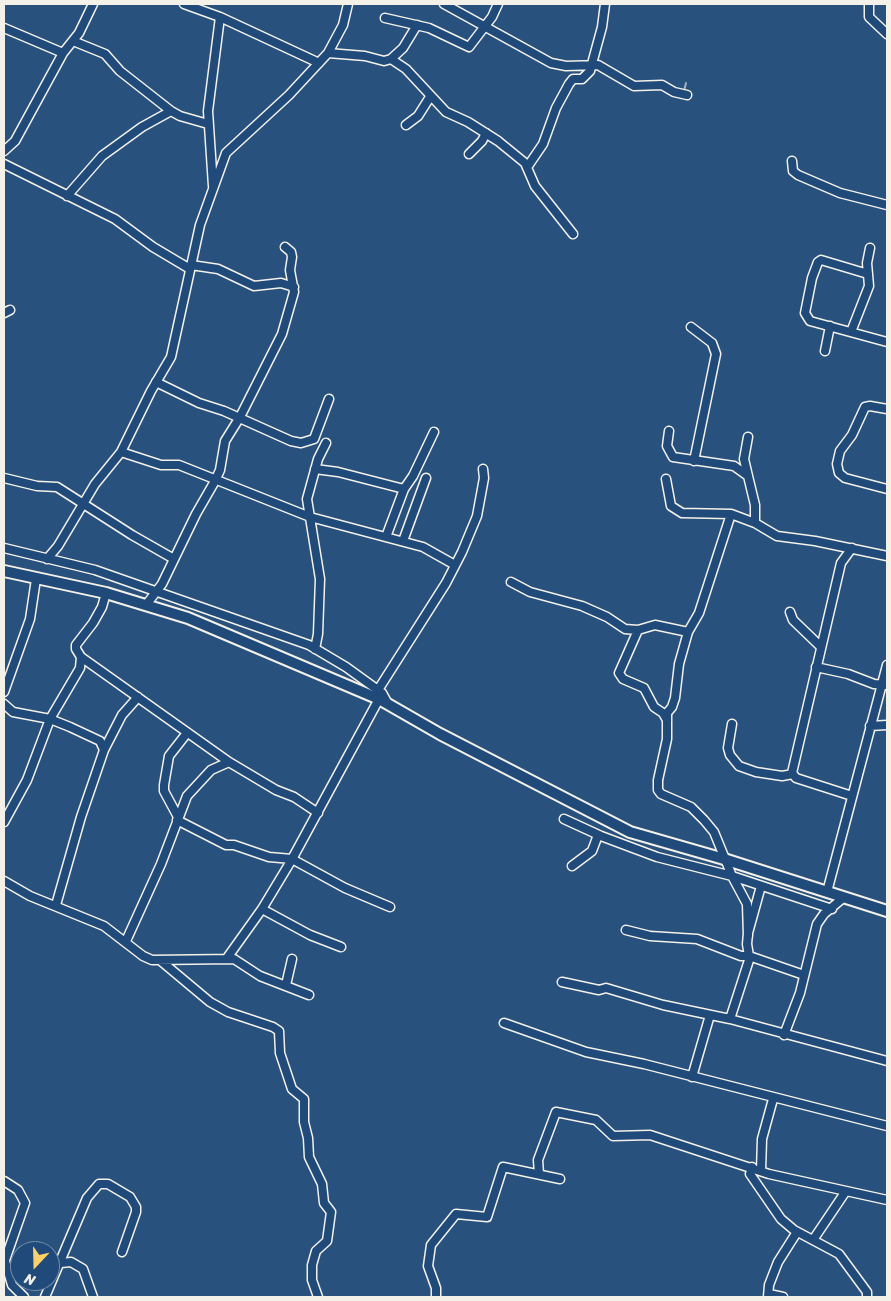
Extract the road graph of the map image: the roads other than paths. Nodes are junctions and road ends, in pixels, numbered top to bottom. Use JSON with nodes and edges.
{"nodes":[{"id":1,"x":93,"y":4,"type":"edge"},
{"id":2,"x":184,"y":4,"type":"edge"},
{"id":3,"x":348,"y":4,"type":"edge"},
{"id":4,"x":444,"y":4,"type":"edge"},
{"id":5,"x":498,"y":4,"type":"edge"},
{"id":6,"x":605,"y":4,"type":"edge"},
{"id":7,"x":869,"y":4,"type":"edge"},
{"id":8,"x":220,"y":17,"type":"junction"},
{"id":9,"x":385,"y":18,"type":"dead end"},
{"id":10,"x":416,"y":25,"type":"junction"},
{"id":11,"x":484,"y":27,"type":"junction"},
{"id":12,"x":4,"y":28,"type":"edge"},
{"id":13,"x":887,"y":34,"type":"edge"},
{"id":14,"x":74,"y":41,"type":"junction"},
{"id":15,"x":63,"y":53,"type":"junction"},
{"id":16,"x":328,"y":53,"type":"junction"},
{"id":17,"x":391,"y":60,"type":"junction"},
{"id":18,"x":319,"y":63,"type":"junction"},
{"id":19,"x":594,"y":64,"type":"junction"},
{"id":20,"x":684,"y":93,"type":"dead end"},
{"id":21,"x":430,"y":97,"type":"junction"},
{"id":22,"x":171,"y":111,"type":"junction"},
{"id":23,"x":208,"y":124,"type":"junction"},
{"id":24,"x":406,"y":126,"type":"dead end"},
{"id":25,"x":486,"y":133,"type":"junction"},
{"id":26,"x":4,"y":151,"type":"edge"},
{"id":27,"x":469,"y":154,"type":"dead end"},
{"id":28,"x":792,"y":161,"type":"dead end"},
{"id":29,"x":4,"y":164,"type":"edge"},
{"id":30,"x":528,"y":166,"type":"junction"},
{"id":31,"x":213,"y":188,"type":"junction"},
{"id":32,"x":68,"y":196,"type":"junction"},
{"id":33,"x":887,"y":205,"type":"edge"},
{"id":34,"x":573,"y":234,"type":"dead end"},
{"id":35,"x":285,"y":247,"type":"dead end"},
{"id":36,"x":870,"y":248,"type":"dead end"},
{"id":37,"x":191,"y":267,"type":"junction"},
{"id":38,"x":868,"y":274,"type":"junction"},
{"id":39,"x":294,"y":287,"type":"junction"},
{"id":40,"x":830,"y":326,"type":"junction"},
{"id":41,"x":691,"y":327,"type":"dead end"},
{"id":42,"x":851,"y":332,"type":"junction"},
{"id":43,"x":887,"y":342,"type":"edge"},
{"id":44,"x":825,"y":351,"type":"dead end"},
{"id":45,"x":156,"y":382,"type":"junction"},
{"id":46,"x":329,"y":399,"type":"dead end"},
{"id":47,"x":887,"y":409,"type":"edge"},
{"id":48,"x":240,"y":417,"type":"junction"},
{"id":49,"x":669,"y":431,"type":"dead end"},
{"id":50,"x":434,"y":432,"type":"dead end"},
{"id":51,"x":748,"y":437,"type":"dead end"},
{"id":52,"x":326,"y":443,"type":"dead end"},
{"id":53,"x":121,"y":452,"type":"junction"},
{"id":54,"x":694,"y":461,"type":"junction"},
{"id":55,"x":315,"y":470,"type":"junction"},
{"id":56,"x":482,"y":470,"type":"dead end"},
{"id":57,"x":748,"y":476,"type":"junction"},
{"id":58,"x":4,"y":478,"type":"edge"},
{"id":59,"x":426,"y":478,"type":"dead end"},
{"id":60,"x":666,"y":479,"type":"dead end"},
{"id":61,"x":215,"y":481,"type":"junction"},
{"id":62,"x":887,"y":488,"type":"edge"},
{"id":63,"x":404,"y":489,"type":"junction"},
{"id":64,"x":83,"y":504,"type":"junction"},
{"id":65,"x":731,"y":514,"type":"junction"},
{"id":66,"x":310,"y":517,"type":"junction"},
{"id":67,"x":755,"y":523,"type":"junction"},
{"id":68,"x":386,"y":537,"type":"junction"},
{"id":69,"x":403,"y":541,"type":"junction"},
{"id":70,"x":4,"y":548,"type":"edge"},
{"id":71,"x":852,"y":548,"type":"junction"},
{"id":72,"x":887,"y":556,"type":"edge"},
{"id":73,"x":47,"y":559,"type":"junction"},
{"id":74,"x":174,"y":559,"type":"junction"},
{"id":75,"x":455,"y":565,"type":"junction"},
{"id":76,"x":4,"y":571,"type":"edge"},
{"id":77,"x":36,"y":579,"type":"junction"},
{"id":78,"x":511,"y":582,"type":"dead end"},
{"id":79,"x":157,"y":592,"type":"junction"},
{"id":80,"x":106,"y":593,"type":"junction"},
{"id":81,"x":146,"y":605,"type":"junction"},
{"id":82,"x":790,"y":612,"type":"dead end"},
{"id":83,"x":638,"y":630,"type":"junction"},
{"id":84,"x":688,"y":632,"type":"junction"},
{"id":85,"x":821,"y":647,"type":"junction"},
{"id":86,"x":315,"y":649,"type":"junction"},
{"id":87,"x":81,"y":657,"type":"junction"},
{"id":88,"x":887,"y":664,"type":"edge"},
{"id":89,"x":816,"y":667,"type":"junction"},
{"id":90,"x":884,"y":685,"type":"edge"},
{"id":91,"x":4,"y":692,"type":"edge"},
{"id":92,"x":138,"y":697,"type":"junction"},
{"id":93,"x":382,"y":697,"type":"junction"},
{"id":94,"x":4,"y":704,"type":"edge"},
{"id":95,"x":50,"y":719,"type":"junction"},
{"id":96,"x":667,"y":720,"type":"junction"},
{"id":97,"x":732,"y":724,"type":"dead end"},
{"id":98,"x":887,"y":725,"type":"edge"},
{"id":99,"x":870,"y":726,"type":"junction"},
{"id":100,"x":188,"y":733,"type":"junction"},
{"id":101,"x":104,"y":750,"type":"junction"},
{"id":102,"x":229,"y":762,"type":"junction"},
{"id":103,"x":793,"y":774,"type":"junction"},
{"id":104,"x":852,"y":796,"type":"junction"},
{"id":105,"x":318,"y":813,"type":"junction"},
{"id":106,"x":177,"y":818,"type":"junction"},
{"id":107,"x":564,"y":819,"type":"dead end"},
{"id":108,"x":4,"y":822,"type":"edge"},
{"id":109,"x":598,"y":835,"type":"junction"},
{"id":110,"x":292,"y":859,"type":"junction"},
{"id":111,"x":724,"y":859,"type":"junction"},
{"id":112,"x":572,"y":866,"type":"dead end"},
{"id":113,"x":732,"y":876,"type":"junction"},
{"id":114,"x":4,"y":880,"type":"edge"},
{"id":115,"x":761,"y":886,"type":"junction"},
{"id":116,"x":827,"y":892,"type":"junction"},
{"id":117,"x":843,"y":898,"type":"junction"},
{"id":118,"x":56,"y":904,"type":"junction"},
{"id":119,"x":390,"y":907,"type":"dead end"},
{"id":120,"x":262,"y":909,"type":"junction"},
{"id":121,"x":832,"y":909,"type":"junction"},
{"id":122,"x":887,"y":911,"type":"edge"},
{"id":123,"x":626,"y":930,"type":"dead end"},
{"id":124,"x":748,"y":936,"type":"junction"},
{"id":125,"x":126,"y":941,"type":"junction"},
{"id":126,"x":341,"y":947,"type":"dead end"},
{"id":127,"x":750,"y":956,"type":"junction"},
{"id":128,"x":227,"y":958,"type":"junction"},
{"id":129,"x":292,"y":959,"type":"dead end"},
{"id":130,"x":161,"y":961,"type":"junction"},
{"id":131,"x":804,"y":975,"type":"junction"},
{"id":132,"x":562,"y":982,"type":"dead end"},
{"id":133,"x":286,"y":985,"type":"junction"},
{"id":134,"x":309,"y":996,"type":"dead end"},
{"id":135,"x":710,"y":1015,"type":"junction"},
{"id":136,"x":730,"y":1019,"type":"junction"},
{"id":137,"x":504,"y":1023,"type":"dead end"},
{"id":138,"x":784,"y":1035,"type":"junction"},
{"id":139,"x":887,"y":1061,"type":"edge"},
{"id":140,"x":692,"y":1077,"type":"junction"},
{"id":141,"x":773,"y":1099,"type":"junction"},
{"id":142,"x":887,"y":1126,"type":"edge"},
{"id":143,"x":752,"y":1167,"type":"junction"},
{"id":144,"x":761,"y":1171,"type":"junction"},
{"id":145,"x":539,"y":1174,"type":"junction"},
{"id":146,"x":560,"y":1179,"type":"dead end"},
{"id":147,"x":4,"y":1181,"type":"edge"},
{"id":148,"x":846,"y":1191,"type":"junction"},
{"id":149,"x":887,"y":1200,"type":"edge"},
{"id":150,"x":796,"y":1232,"type":"junction"},
{"id":151,"x":7,"y":1240,"type":"edge"},
{"id":152,"x":813,"y":1240,"type":"junction"},
{"id":153,"x":122,"y":1252,"type":"dead end"},
{"id":154,"x":4,"y":1262,"type":"edge"},
{"id":155,"x":61,"y":1263,"type":"junction"},
{"id":156,"x":768,"y":1296,"type":"edge"},
{"id":157,"x":24,"y":1297,"type":"edge"},
{"id":158,"x":45,"y":1297,"type":"edge"},
{"id":159,"x":92,"y":1297,"type":"edge"},
{"id":160,"x":318,"y":1297,"type":"edge"},
{"id":161,"x":436,"y":1297,"type":"edge"},
{"id":162,"x":783,"y":1297,"type":"edge"},
{"id":163,"x":867,"y":1297,"type":"edge"}],
"edges":[{"from":1,"to":14,"type":"street"},
{"from":2,"to":8,"type":"street"},
{"from":3,"to":16,"type":"street"},
{"from":4,"to":11,"type":"street"},
{"from":5,"to":11,"type":"street"},
{"from":6,"to":19,"type":"street"},
{"from":7,"to":13,"type":"street"},
{"from":8,"to":18,"type":"street"},
{"from":8,"to":23,"type":"street"},
{"from":9,"to":10,"type":"street"},
{"from":10,"to":11,"type":"street"},
{"from":10,"to":17,"type":"street"},
{"from":11,"to":19,"type":"street"},
{"from":12,"to":15,"type":"street"},
{"from":14,"to":15,"type":"street"},
{"from":14,"to":22,"type":"street"},
{"from":15,"to":26,"type":"street"},
{"from":16,"to":17,"type":"street"},
{"from":16,"to":18,"type":"street"},
{"from":17,"to":21,"type":"street"},
{"from":18,"to":31,"type":"street"},
{"from":19,"to":20,"type":"street"},
{"from":19,"to":30,"type":"street"},
{"from":21,"to":24,"type":"street"},
{"from":21,"to":25,"type":"street"},
{"from":22,"to":23,"type":"street"},
{"from":22,"to":32,"type":"street"},
{"from":23,"to":31,"type":"street"},
{"from":25,"to":27,"type":"street"},
{"from":25,"to":30,"type":"street"},
{"from":28,"to":33,"type":"street"},
{"from":29,"to":32,"type":"street"},
{"from":30,"to":34,"type":"street"},
{"from":31,"to":37,"type":"street"},
{"from":32,"to":37,"type":"street"},
{"from":35,"to":39,"type":"street"},
{"from":36,"to":38,"type":"street"},
{"from":37,"to":39,"type":"street"},
{"from":37,"to":45,"type":"street"},
{"from":38,"to":40,"type":"street"},
{"from":38,"to":42,"type":"street"},
{"from":39,"to":48,"type":"street"},
{"from":40,"to":42,"type":"street"},
{"from":40,"to":44,"type":"street"},
{"from":41,"to":54,"type":"street"},
{"from":42,"to":43,"type":"street"},
{"from":45,"to":48,"type":"street"},
{"from":45,"to":53,"type":"street"},
{"from":46,"to":48,"type":"street"},
{"from":47,"to":62,"type":"street"},
{"from":48,"to":61,"type":"street"},
{"from":49,"to":54,"type":"street"},
{"from":50,"to":63,"type":"street"},
{"from":51,"to":57,"type":"street"},
{"from":52,"to":55,"type":"street"},
{"from":53,"to":61,"type":"street"},
{"from":53,"to":64,"type":"street"},
{"from":54,"to":57,"type":"street"},
{"from":55,"to":63,"type":"street"},
{"from":55,"to":66,"type":"street"},
{"from":56,"to":75,"type":"street"},
{"from":57,"to":67,"type":"street"},
{"from":58,"to":64,"type":"street"},
{"from":59,"to":69,"type":"street"},
{"from":60,"to":65,"type":"street"},
{"from":61,"to":66,"type":"street"},
{"from":61,"to":74,"type":"street"},
{"from":63,"to":68,"type":"street"},
{"from":64,"to":73,"type":"street"},
{"from":64,"to":74,"type":"street"},
{"from":65,"to":67,"type":"street"},
{"from":65,"to":84,"type":"street"},
{"from":66,"to":68,"type":"street"},
{"from":66,"to":86,"type":"street"},
{"from":67,"to":71,"type":"street"},
{"from":68,"to":69,"type":"street"},
{"from":69,"to":75,"type":"street"},
{"from":70,"to":73,"type":"street"},
{"from":71,"to":72,"type":"street"},
{"from":71,"to":85,"type":"street"},
{"from":73,"to":79,"type":"street"},
{"from":74,"to":79,"type":"street"},
{"from":75,"to":93,"type":"street"},
{"from":76,"to":77,"type":"main road"},
{"from":77,"to":80,"type":"main road"},
{"from":77,"to":91,"type":"street"},
{"from":78,"to":83,"type":"street"},
{"from":79,"to":81,"type":"street"},
{"from":79,"to":86,"type":"street"},
{"from":80,"to":81,"type":"main road"},
{"from":80,"to":87,"type":"street"},
{"from":81,"to":93,"type":"main road"},
{"from":82,"to":85,"type":"street"},
{"from":83,"to":84,"type":"street"},
{"from":83,"to":96,"type":"street"},
{"from":84,"to":96,"type":"street"},
{"from":85,"to":89,"type":"street"},
{"from":86,"to":93,"type":"street"},
{"from":87,"to":92,"type":"street"},
{"from":87,"to":95,"type":"street"},
{"from":88,"to":90,"type":"street"},
{"from":89,"to":90,"type":"street"},
{"from":89,"to":103,"type":"street"},
{"from":90,"to":99,"type":"street"},
{"from":92,"to":100,"type":"street"},
{"from":92,"to":101,"type":"street"},
{"from":93,"to":105,"type":"street"},
{"from":93,"to":111,"type":"main road"},
{"from":94,"to":95,"type":"street"},
{"from":95,"to":101,"type":"street"},
{"from":95,"to":108,"type":"street"},
{"from":96,"to":111,"type":"street"},
{"from":97,"to":103,"type":"street"},
{"from":98,"to":99,"type":"street"},
{"from":99,"to":104,"type":"street"},
{"from":100,"to":102,"type":"street"},
{"from":100,"to":106,"type":"street"},
{"from":101,"to":118,"type":"street"},
{"from":102,"to":105,"type":"street"},
{"from":102,"to":106,"type":"street"},
{"from":103,"to":104,"type":"street"},
{"from":104,"to":116,"type":"street"},
{"from":105,"to":110,"type":"street"},
{"from":106,"to":110,"type":"street"},
{"from":106,"to":125,"type":"street"},
{"from":107,"to":109,"type":"street"},
{"from":109,"to":112,"type":"street"},
{"from":109,"to":113,"type":"street"},
{"from":110,"to":119,"type":"street"},
{"from":110,"to":120,"type":"street"},
{"from":111,"to":113,"type":"street"},
{"from":111,"to":116,"type":"main road"},
{"from":113,"to":115,"type":"street"},
{"from":113,"to":124,"type":"street"},
{"from":114,"to":118,"type":"street"},
{"from":115,"to":121,"type":"street"},
{"from":115,"to":124,"type":"street"},
{"from":116,"to":117,"type":"main road"},
{"from":117,"to":121,"type":"street"},
{"from":117,"to":122,"type":"main road"},
{"from":118,"to":125,"type":"street"},
{"from":120,"to":126,"type":"street"},
{"from":120,"to":128,"type":"street"},
{"from":121,"to":131,"type":"street"},
{"from":123,"to":127,"type":"street"},
{"from":124,"to":127,"type":"street"},
{"from":125,"to":130,"type":"street"},
{"from":127,"to":131,"type":"street"},
{"from":127,"to":136,"type":"street"},
{"from":128,"to":130,"type":"street"},
{"from":128,"to":133,"type":"street"},
{"from":129,"to":133,"type":"street"},
{"from":130,"to":160,"type":"street"},
{"from":131,"to":138,"type":"street"},
{"from":132,"to":135,"type":"street"},
{"from":133,"to":134,"type":"street"},
{"from":135,"to":136,"type":"street"},
{"from":135,"to":140,"type":"street"},
{"from":136,"to":138,"type":"street"},
{"from":137,"to":140,"type":"street"},
{"from":138,"to":139,"type":"street"},
{"from":140,"to":141,"type":"street"},
{"from":141,"to":142,"type":"street"},
{"from":141,"to":144,"type":"street"},
{"from":143,"to":144,"type":"street"},
{"from":143,"to":145,"type":"street"},
{"from":143,"to":150,"type":"street"},
{"from":144,"to":148,"type":"street"},
{"from":145,"to":146,"type":"street"},
{"from":145,"to":161,"type":"street"},
{"from":147,"to":151,"type":"street"},
{"from":148,"to":149,"type":"street"},
{"from":148,"to":152,"type":"street"},
{"from":150,"to":152,"type":"street"},
{"from":150,"to":156,"type":"street"},
{"from":151,"to":154,"type":"street"},
{"from":152,"to":163,"type":"street"},
{"from":153,"to":155,"type":"street"},
{"from":154,"to":157,"type":"street"},
{"from":155,"to":158,"type":"street"},
{"from":155,"to":159,"type":"street"},
{"from":156,"to":162,"type":"street"}]}
